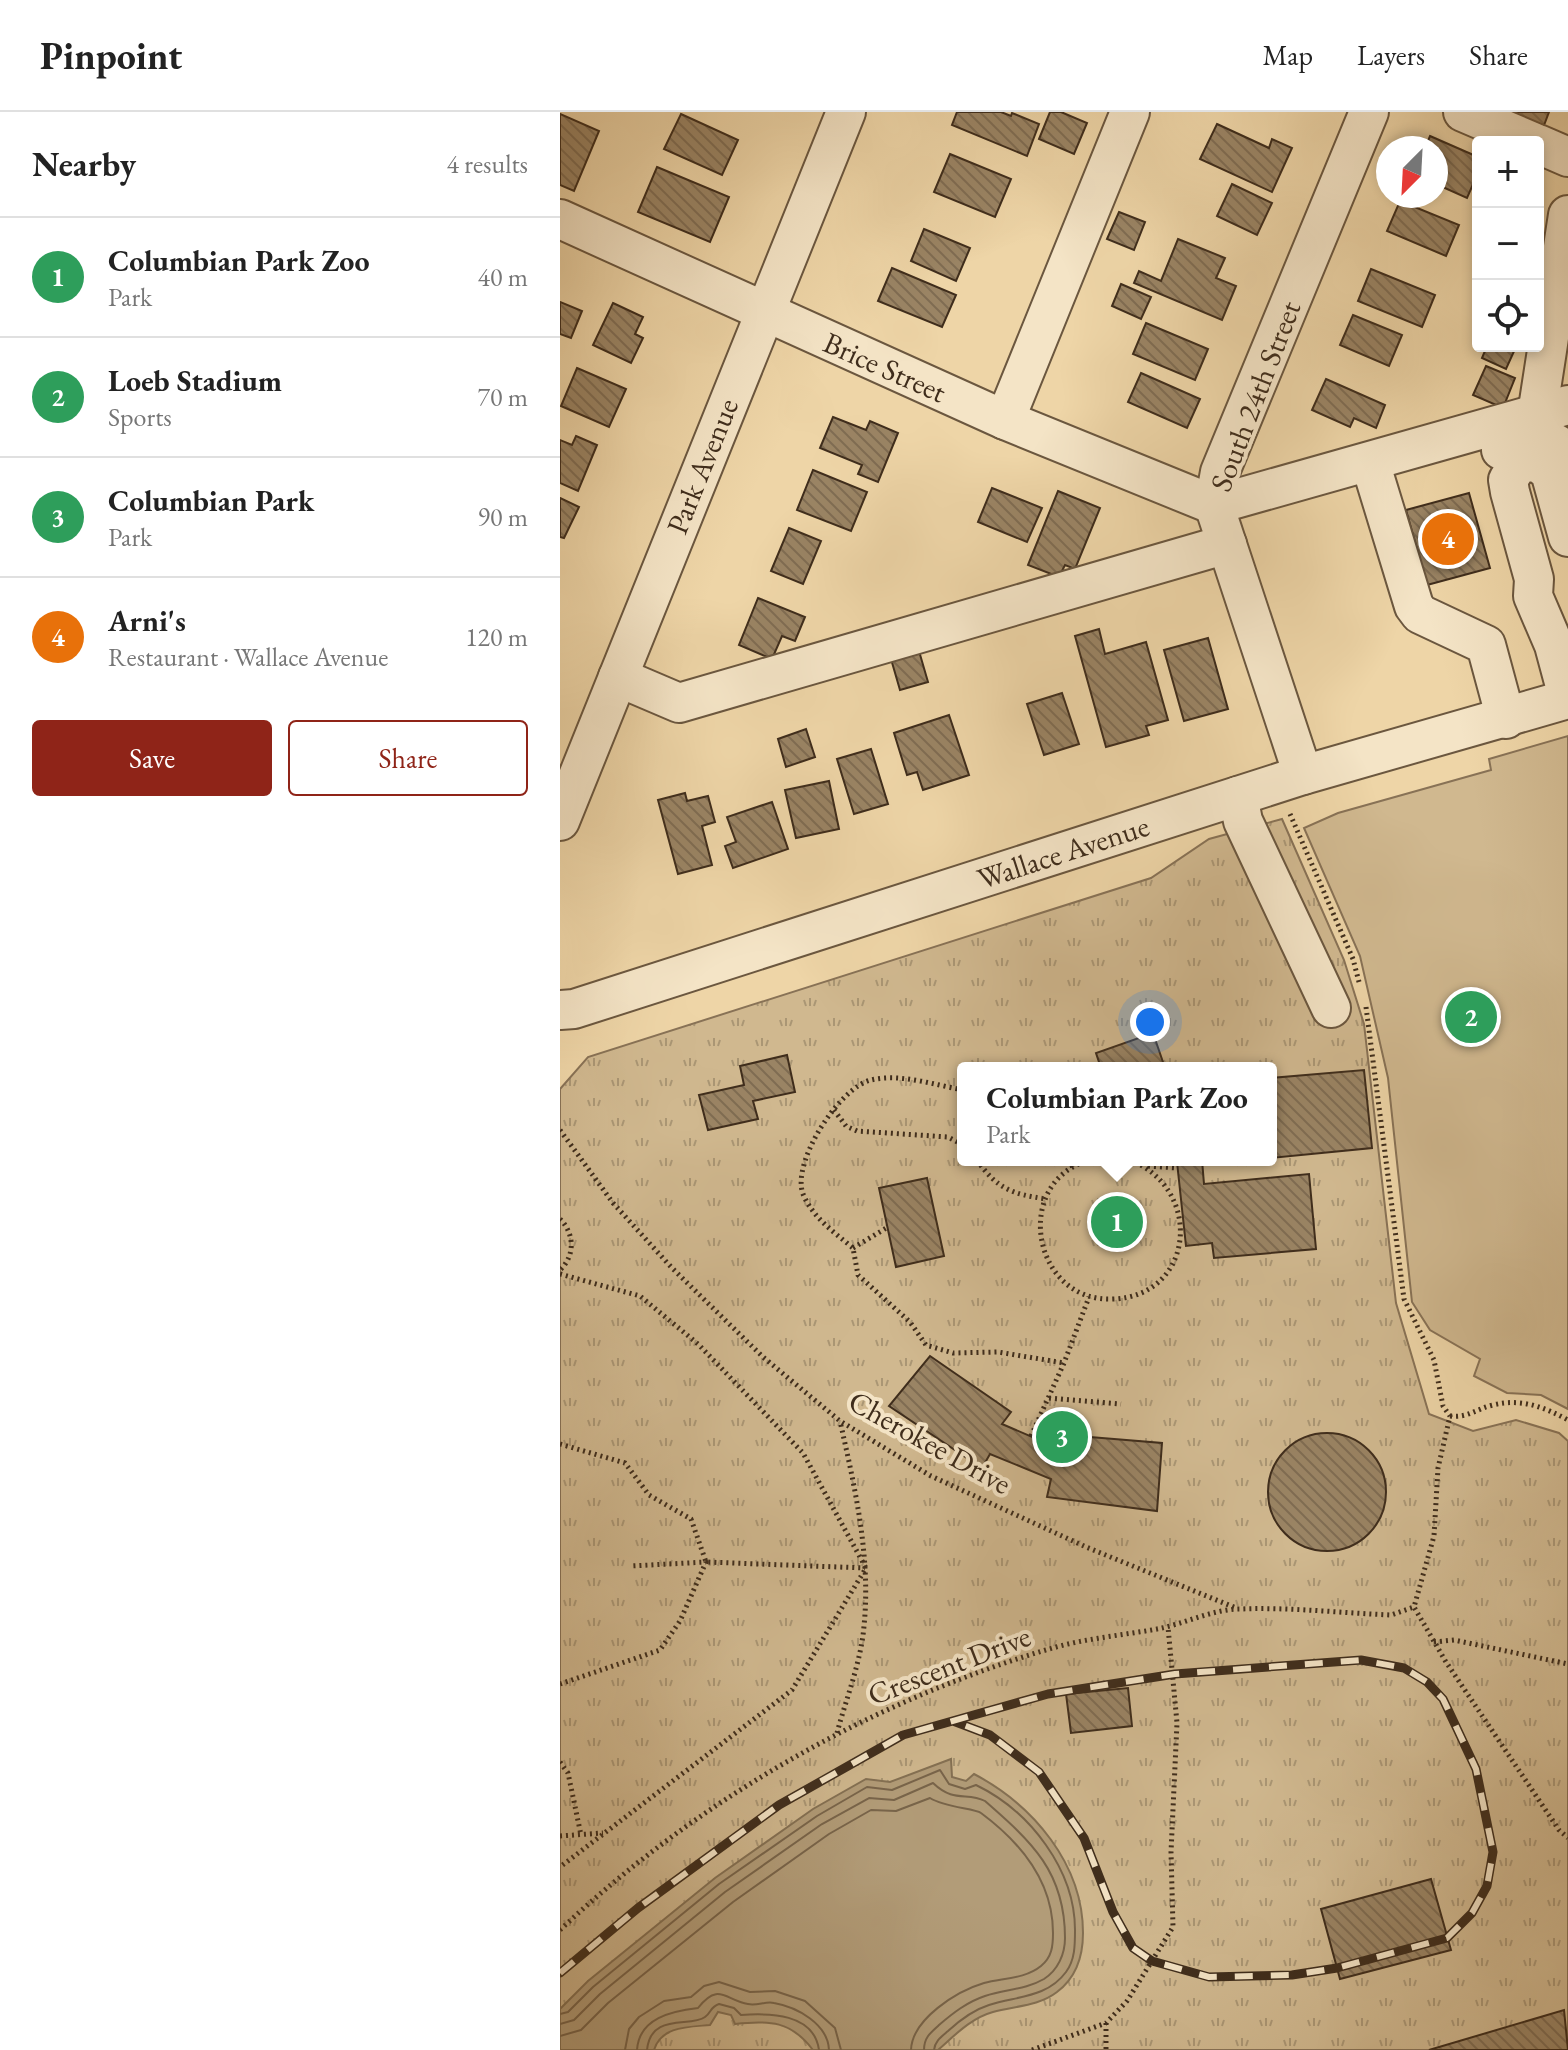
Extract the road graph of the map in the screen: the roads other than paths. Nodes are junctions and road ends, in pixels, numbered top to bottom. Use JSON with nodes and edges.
{"nodes":[{"id":1,"x":846,"y":112,"type":"edge"},
{"id":2,"x":1130,"y":112,"type":"edge"},
{"id":3,"x":1369,"y":112,"type":"edge"},
{"id":4,"x":1463,"y":112,"type":"edge"},
{"id":5,"x":1519,"y":136,"type":"edge"},
{"id":6,"x":1544,"y":147,"type":"edge"},
{"id":7,"x":1568,"y":157,"type":"edge"},
{"id":8,"x":1568,"y":215,"type":"edge"},
{"id":9,"x":560,"y":219,"type":"edge"},
{"id":10,"x":763,"y":313,"type":"junction"},
{"id":11,"x":1552,"y":410,"type":"edge"},
{"id":12,"x":1005,"y":420,"type":"junction"},
{"id":13,"x":1568,"y":453,"type":"edge"},
{"id":14,"x":1370,"y":462,"type":"junction"},
{"id":15,"x":1214,"y":505,"type":"junction"},
{"id":16,"x":1568,"y":537,"type":"edge"},
{"id":17,"x":1227,"y":544,"type":"junction"},
{"id":18,"x":1533,"y":596,"type":"junction"},
{"id":19,"x":618,"y":677,"type":"junction"},
{"id":20,"x":1568,"y":698,"type":"edge"},
{"id":21,"x":1506,"y":719,"type":"junction"},
{"id":22,"x":1295,"y":791,"type":"junction"},
{"id":23,"x":1238,"y":796,"type":"junction"},
{"id":24,"x":560,"y":821,"type":"edge"},
{"id":25,"x":1352,"y":998,"type":"road end"},
{"id":26,"x":560,"y":1010,"type":"edge"}],
"edges":[{"from":1,"to":10,"type":"street","name":"Park Avenue"},
{"from":2,"to":12,"type":"street"},
{"from":3,"to":15,"type":"street","name":"South 24th Street"},
{"from":4,"to":5,"type":"street"},
{"from":6,"to":7,"type":"street"},
{"from":8,"to":11,"type":"street"},
{"from":9,"to":10,"type":"street","name":"Brice Street"},
{"from":10,"to":12,"type":"street","name":"Brice Street"},
{"from":10,"to":19,"type":"street","name":"Park Avenue"},
{"from":11,"to":14,"type":"street"},
{"from":12,"to":15,"type":"street","name":"Brice Street"},
{"from":13,"to":18,"type":"street"},
{"from":14,"to":15,"type":"street"},
{"from":14,"to":21,"type":"street"},
{"from":15,"to":17,"type":"street","name":"South 24th Street"},
{"from":16,"to":18,"type":"street"},
{"from":17,"to":19,"type":"street"},
{"from":17,"to":22,"type":"street","name":"South 24th Street"},
{"from":18,"to":20,"type":"street"},
{"from":19,"to":24,"type":"street","name":"Park Avenue"},
{"from":20,"to":21,"type":"street","name":"Wallace Avenue"},
{"from":21,"to":22,"type":"street","name":"Wallace Avenue"},
{"from":22,"to":23,"type":"street","name":"Wallace Avenue"},
{"from":23,"to":25,"type":"street"},
{"from":23,"to":26,"type":"street","name":"Wallace Avenue"}]}
